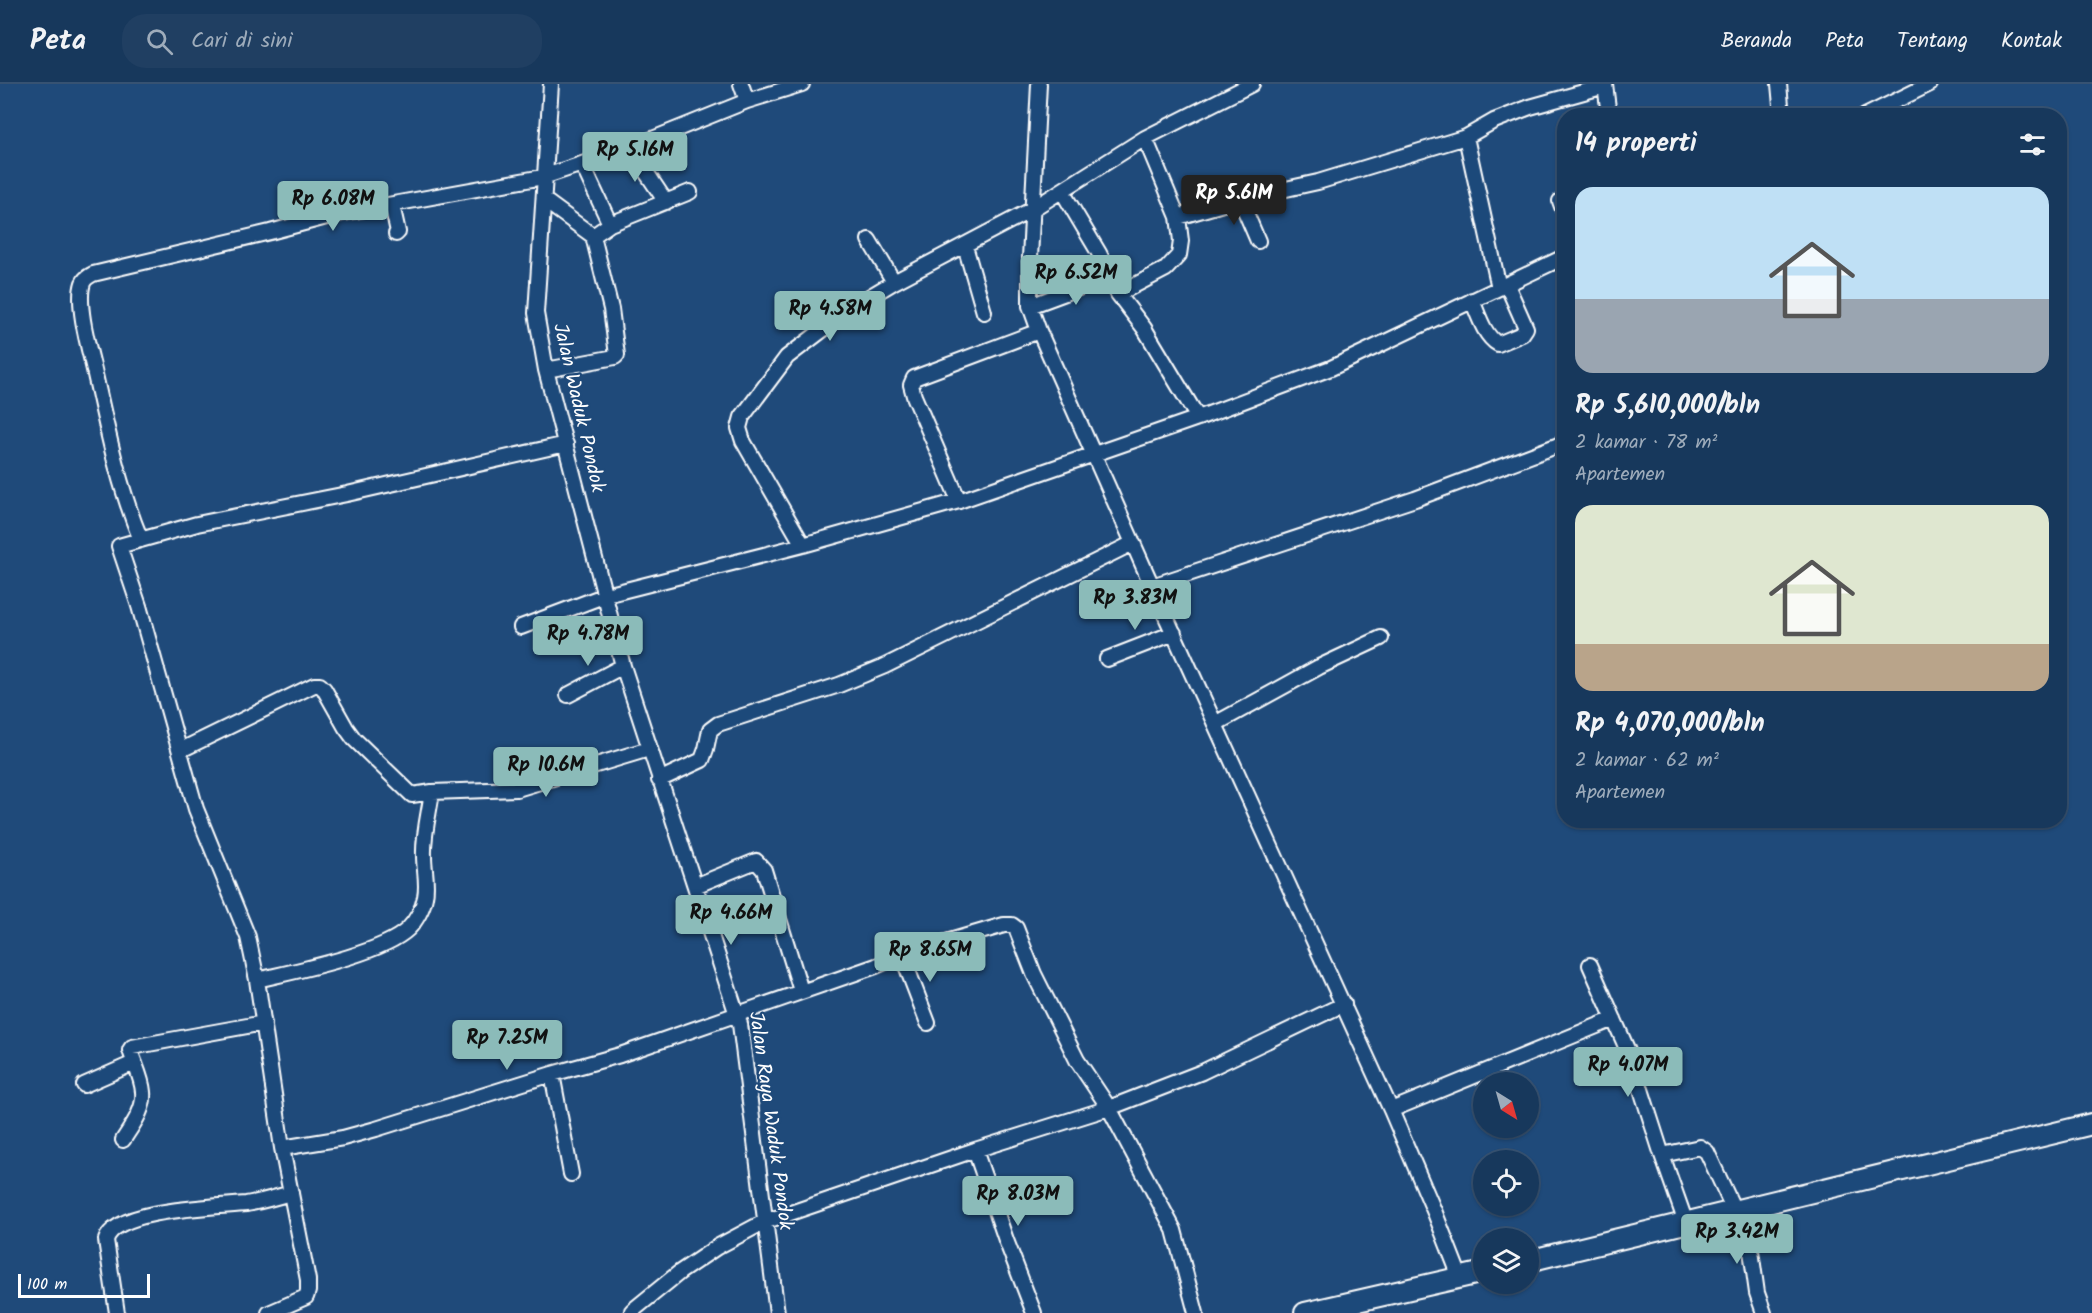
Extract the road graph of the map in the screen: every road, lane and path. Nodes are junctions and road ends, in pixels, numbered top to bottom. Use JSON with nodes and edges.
{"nodes":[{"id":1,"x":551,"y":84,"type":"edge"},
{"id":2,"x":741,"y":84,"type":"edge"},
{"id":3,"x":802,"y":84,"type":"edge"},
{"id":4,"x":1039,"y":84,"type":"edge"},
{"id":5,"x":1251,"y":84,"type":"edge"},
{"id":6,"x":1779,"y":84,"type":"edge"},
{"id":7,"x":1930,"y":84,"type":"edge"},
{"id":8,"x":1605,"y":85,"type":"edge"},
{"id":9,"x":747,"y":101,"type":"junction"},
{"id":10,"x":1608,"y":108,"type":"edge"},
{"id":11,"x":1781,"y":108,"type":"edge"},
{"id":12,"x":1881,"y":108,"type":"edge"},
{"id":13,"x":1466,"y":137,"type":"junction"},
{"id":14,"x":1145,"y":138,"type":"junction"},
{"id":15,"x":630,"y":148,"type":"junction"},
{"id":16,"x":582,"y":164,"type":"junction"},
{"id":17,"x":543,"y":177,"type":"junction"},
{"id":18,"x":1062,"y":191,"type":"junction"},
{"id":19,"x":690,"y":192,"type":"dead end"},
{"id":20,"x":1240,"y":199,"type":"junction"},
{"id":21,"x":544,"y":200,"type":"junction"},
{"id":22,"x":666,"y":202,"type":"junction"},
{"id":23,"x":392,"y":205,"type":"junction"},
{"id":24,"x":1031,"y":210,"type":"junction"},
{"id":25,"x":1178,"y":217,"type":"junction"},
{"id":26,"x":610,"y":224,"type":"junction"},
{"id":27,"x":396,"y":234,"type":"dead end"},
{"id":28,"x":593,"y":236,"type":"junction"},
{"id":29,"x":869,"y":240,"type":"dead end"},
{"id":30,"x":1258,"y":241,"type":"dead end"},
{"id":31,"x":965,"y":246,"type":"junction"},
{"id":32,"x":1557,"y":260,"type":"edge"},
{"id":33,"x":1108,"y":274,"type":"junction"},
{"id":34,"x":894,"y":282,"type":"junction"},
{"id":35,"x":1503,"y":286,"type":"junction"},
{"id":36,"x":1118,"y":294,"type":"junction"},
{"id":37,"x":1472,"y":300,"type":"junction"},
{"id":38,"x":1030,"y":306,"type":"junction"},
{"id":39,"x":984,"y":312,"type":"dead end"},
{"id":40,"x":1039,"y":331,"type":"junction"},
{"id":41,"x":546,"y":370,"type":"junction"},
{"id":42,"x":1198,"y":418,"type":"junction"},
{"id":43,"x":566,"y":444,"type":"junction"},
{"id":44,"x":1557,"y":446,"type":"edge"},
{"id":45,"x":1094,"y":454,"type":"junction"},
{"id":46,"x":959,"y":501,"type":"junction"},
{"id":47,"x":141,"y":540,"type":"junction"},
{"id":48,"x":1133,"y":543,"type":"junction"},
{"id":49,"x":802,"y":545,"type":"junction"},
{"id":50,"x":1152,"y":586,"type":"junction"},
{"id":51,"x":606,"y":595,"type":"junction"},
{"id":52,"x":521,"y":627,"type":"dead end"},
{"id":53,"x":1174,"y":633,"type":"junction"},
{"id":54,"x":1381,"y":638,"type":"dead end"},
{"id":55,"x":1107,"y":659,"type":"dead end"},
{"id":56,"x":623,"y":666,"type":"junction"},
{"id":57,"x":568,"y":695,"type":"dead end"},
{"id":58,"x":1215,"y":724,"type":"junction"},
{"id":59,"x":649,"y":749,"type":"junction"},
{"id":60,"x":181,"y":750,"type":"junction"},
{"id":61,"x":659,"y":780,"type":"junction"},
{"id":62,"x":432,"y":792,"type":"junction"},
{"id":63,"x":695,"y":886,"type":"junction"},
{"id":64,"x":902,"y":955,"type":"junction"},
{"id":65,"x":1590,"y":965,"type":"dead end"},
{"id":66,"x":257,"y":980,"type":"junction"},
{"id":67,"x":801,"y":992,"type":"junction"},
{"id":68,"x":1344,"y":1004,"type":"junction"},
{"id":69,"x":737,"y":1013,"type":"junction"},
{"id":70,"x":1614,"y":1019,"type":"junction"},
{"id":71,"x":264,"y":1023,"type":"junction"},
{"id":72,"x":928,"y":1023,"type":"dead end"},
{"id":73,"x":134,"y":1063,"type":"junction"},
{"id":74,"x":552,"y":1074,"type":"junction"},
{"id":75,"x":84,"y":1084,"type":"dead end"},
{"id":76,"x":1109,"y":1108,"type":"junction"},
{"id":77,"x":1391,"y":1110,"type":"junction"},
{"id":78,"x":2092,"y":1124,"type":"edge"},
{"id":79,"x":123,"y":1140,"type":"dead end"},
{"id":80,"x":282,"y":1148,"type":"junction"},
{"id":81,"x":975,"y":1150,"type":"junction"},
{"id":82,"x":1662,"y":1155,"type":"junction"},
{"id":83,"x":571,"y":1173,"type":"dead end"},
{"id":84,"x":291,"y":1193,"type":"junction"},
{"id":85,"x":1746,"y":1208,"type":"junction"},
{"id":86,"x":764,"y":1222,"type":"junction"},
{"id":87,"x":1686,"y":1223,"type":"junction"},
{"id":88,"x":1539,"y":1258,"type":"edge"},
{"id":89,"x":1473,"y":1274,"type":"edge"},
{"id":90,"x":1460,"y":1277,"type":"junction"},
{"id":91,"x":632,"y":1311,"type":"dead end"},
{"id":92,"x":117,"y":1313,"type":"edge"},
{"id":93,"x":269,"y":1313,"type":"edge"},
{"id":94,"x":777,"y":1313,"type":"edge"},
{"id":95,"x":1034,"y":1313,"type":"edge"},
{"id":96,"x":1196,"y":1313,"type":"edge"},
{"id":97,"x":1305,"y":1313,"type":"edge"},
{"id":98,"x":1764,"y":1313,"type":"edge"}],
"edges":[{"from":1,"to":17,"type":"street","name":"Jalan Waduk Pondok"},
{"from":2,"to":9,"type":"street"},
{"from":3,"to":9,"type":"street"},
{"from":4,"to":24,"type":"street"},
{"from":5,"to":14,"type":"street"},
{"from":6,"to":11,"type":"street"},
{"from":7,"to":12,"type":"street"},
{"from":8,"to":10,"type":"street"},
{"from":8,"to":13,"type":"street"},
{"from":9,"to":15,"type":"street"},
{"from":13,"to":20,"type":"street"},
{"from":13,"to":35,"type":"street"},
{"from":14,"to":18,"type":"street"},
{"from":14,"to":25,"type":"street"},
{"from":15,"to":16,"type":"street"},
{"from":15,"to":22,"type":"street"},
{"from":16,"to":17,"type":"street"},
{"from":16,"to":26,"type":"street"},
{"from":17,"to":21,"type":"street","name":"Jalan Waduk Pondok"},
{"from":17,"to":23,"type":"street"},
{"from":18,"to":24,"type":"street"},
{"from":18,"to":33,"type":"street"},
{"from":19,"to":22,"type":"street"},
{"from":20,"to":25,"type":"street"},
{"from":20,"to":30,"type":"street"},
{"from":21,"to":28,"type":"street"},
{"from":21,"to":41,"type":"street","name":"Jalan Waduk Pondok"},
{"from":22,"to":26,"type":"street"},
{"from":23,"to":27,"type":"street"},
{"from":23,"to":47,"type":"street"},
{"from":24,"to":31,"type":"street"},
{"from":24,"to":38,"type":"street"},
{"from":25,"to":36,"type":"street"},
{"from":26,"to":28,"type":"street"},
{"from":28,"to":41,"type":"street"},
{"from":29,"to":34,"type":"street"},
{"from":31,"to":34,"type":"street"},
{"from":31,"to":39,"type":"street"},
{"from":32,"to":35,"type":"street"},
{"from":33,"to":36,"type":"street"},
{"from":33,"to":38,"type":"street"},
{"from":34,"to":49,"type":"street"},
{"from":35,"to":37,"type":"street"},
{"from":35,"to":37,"type":"street"},
{"from":36,"to":42,"type":"street"},
{"from":37,"to":42,"type":"street"},
{"from":38,"to":40,"type":"street"},
{"from":40,"to":45,"type":"street"},
{"from":40,"to":46,"type":"street"},
{"from":41,"to":43,"type":"street","name":"Jalan Waduk Pondok"},
{"from":42,"to":45,"type":"street"},
{"from":43,"to":47,"type":"street"},
{"from":43,"to":51,"type":"street","name":"Jalan Waduk Pondok"},
{"from":44,"to":50,"type":"street"},
{"from":45,"to":46,"type":"street"},
{"from":45,"to":48,"type":"street"},
{"from":46,"to":49,"type":"street"},
{"from":47,"to":60,"type":"street"},
{"from":48,"to":50,"type":"street"},
{"from":48,"to":61,"type":"street"},
{"from":49,"to":51,"type":"street"},
{"from":50,"to":53,"type":"street"},
{"from":51,"to":52,"type":"street"},
{"from":51,"to":56,"type":"street","name":"Jalan Raya Waduk Pondok"},
{"from":53,"to":55,"type":"street"},
{"from":53,"to":58,"type":"street"},
{"from":54,"to":58,"type":"street"},
{"from":56,"to":57,"type":"street"},
{"from":56,"to":59,"type":"street","name":"Jalan Raya Waduk Pondok"},
{"from":58,"to":68,"type":"street"},
{"from":59,"to":61,"type":"street","name":"Jalan Raya Waduk Pondok"},
{"from":59,"to":62,"type":"street"},
{"from":60,"to":62,"type":"street"},
{"from":60,"to":66,"type":"street"},
{"from":61,"to":63,"type":"street","name":"Jalan Raya Waduk Pondok"},
{"from":62,"to":66,"type":"street"},
{"from":63,"to":67,"type":"street"},
{"from":63,"to":69,"type":"street","name":"Jalan Raya Waduk Pondok"},
{"from":64,"to":67,"type":"street"},
{"from":64,"to":72,"type":"street"},
{"from":64,"to":76,"type":"street"},
{"from":65,"to":70,"type":"street"},
{"from":66,"to":71,"type":"street"},
{"from":67,"to":69,"type":"street"},
{"from":68,"to":76,"type":"street"},
{"from":68,"to":77,"type":"street"},
{"from":69,"to":74,"type":"street"},
{"from":69,"to":86,"type":"street","name":"Jalan Raya Waduk Pondok"},
{"from":70,"to":77,"type":"street"},
{"from":70,"to":82,"type":"street"},
{"from":71,"to":73,"type":"street"},
{"from":71,"to":80,"type":"street"},
{"from":73,"to":75,"type":"street"},
{"from":73,"to":79,"type":"street"},
{"from":74,"to":80,"type":"street"},
{"from":74,"to":83,"type":"street"},
{"from":76,"to":81,"type":"street"},
{"from":76,"to":96,"type":"street"},
{"from":77,"to":90,"type":"street"},
{"from":78,"to":85,"type":"highway"},
{"from":80,"to":84,"type":"street"},
{"from":81,"to":86,"type":"street"},
{"from":81,"to":95,"type":"street"},
{"from":82,"to":85,"type":"street"},
{"from":82,"to":87,"type":"street"},
{"from":84,"to":92,"type":"street"},
{"from":84,"to":93,"type":"street"},
{"from":85,"to":87,"type":"highway"},
{"from":85,"to":98,"type":"street"},
{"from":86,"to":91,"type":"street"},
{"from":86,"to":94,"type":"street","name":"Jalan Raya Waduk Pondok"},
{"from":87,"to":88,"type":"highway"},
{"from":89,"to":90,"type":"highway"},
{"from":90,"to":97,"type":"highway"}]}
